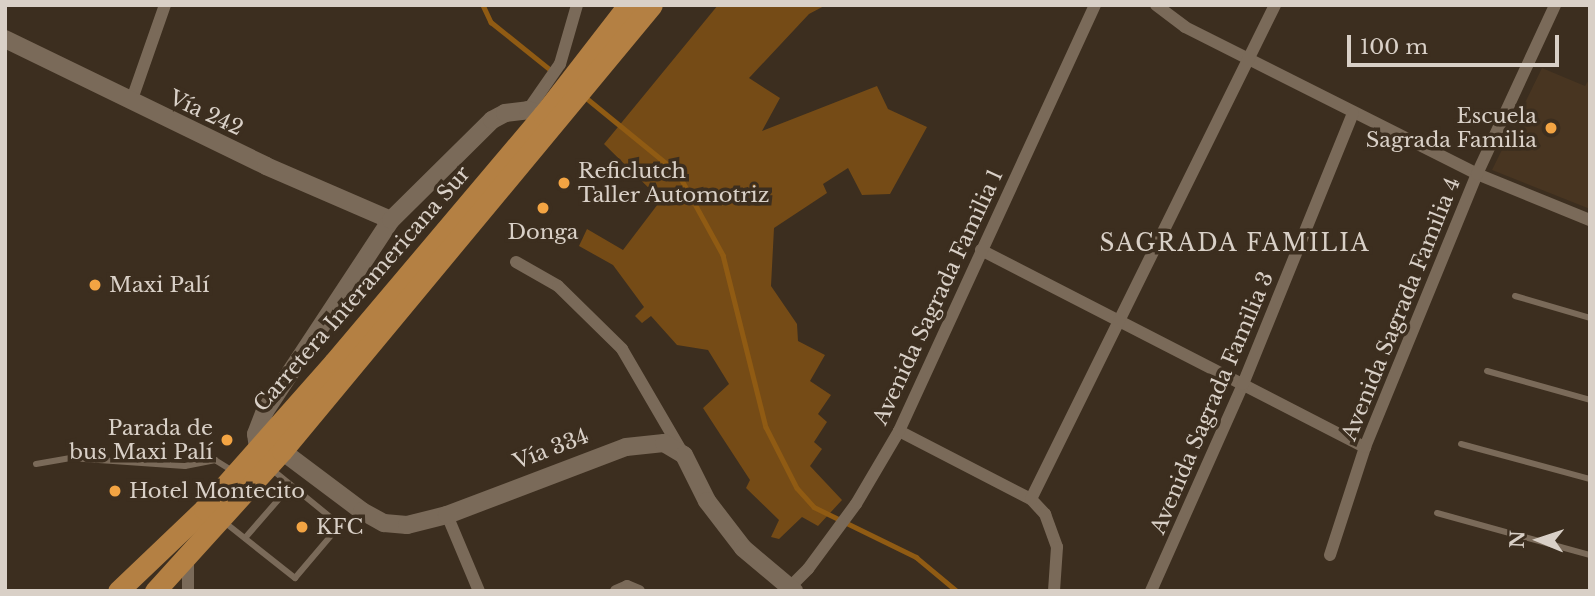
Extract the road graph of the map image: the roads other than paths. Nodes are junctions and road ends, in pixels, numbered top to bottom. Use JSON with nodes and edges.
{"nodes":[{"id":1,"x":165,"y":5,"type":"edge"},
{"id":2,"x":577,"y":5,"type":"edge"},
{"id":3,"x":628,"y":5,"type":"edge"},
{"id":4,"x":652,"y":5,"type":"edge"},
{"id":5,"x":1095,"y":5,"type":"edge"},
{"id":6,"x":1156,"y":5,"type":"edge"},
{"id":7,"x":1275,"y":5,"type":"edge"},
{"id":8,"x":1555,"y":5,"type":"edge"},
{"id":9,"x":5,"y":39,"type":"edge"},
{"id":10,"x":1249,"y":60,"type":"junction"},
{"id":11,"x":131,"y":102,"type":"junction"},
{"id":12,"x":535,"y":112,"type":"junction"},
{"id":13,"x":1353,"y":113,"type":"junction"},
{"id":14,"x":543,"y":138,"type":"junction"},
{"id":15,"x":1477,"y":174,"type":"junction"},
{"id":16,"x":391,"y":220,"type":"junction"},
{"id":17,"x":1590,"y":220,"type":"edge"},
{"id":18,"x":981,"y":250,"type":"junction"},
{"id":19,"x":516,"y":261,"type":"dead end"},
{"id":20,"x":1515,"y":296,"type":"dead end"},
{"id":21,"x":1590,"y":318,"type":"edge"},
{"id":22,"x":1118,"y":321,"type":"junction"},
{"id":23,"x":1487,"y":371,"type":"dead end"},
{"id":24,"x":1243,"y":384,"type":"junction"},
{"id":25,"x":1590,"y":400,"type":"edge"},
{"id":26,"x":899,"y":431,"type":"junction"},
{"id":27,"x":1461,"y":444,"type":"dead end"},
{"id":28,"x":1365,"y":447,"type":"junction"},
{"id":29,"x":684,"y":455,"type":"junction"},
{"id":30,"x":258,"y":460,"type":"junction"},
{"id":31,"x":36,"y":464,"type":"dead end"},
{"id":32,"x":1590,"y":479,"type":"edge"},
{"id":33,"x":291,"y":485,"type":"junction"},
{"id":34,"x":1031,"y":499,"type":"junction"},
{"id":35,"x":1437,"y":513,"type":"dead end"},
{"id":36,"x":447,"y":514,"type":"junction"},
{"id":37,"x":222,"y":520,"type":"junction"},
{"id":38,"x":245,"y":538,"type":"junction"},
{"id":39,"x":1330,"y":555,"type":"dead end"},
{"id":40,"x":1590,"y":555,"type":"edge"},
{"id":41,"x":188,"y":558,"type":"junction"},
{"id":42,"x":637,"y":589,"type":"edge"},
{"id":43,"x":789,"y":589,"type":"edge"},
{"id":44,"x":118,"y":591,"type":"edge"},
{"id":45,"x":155,"y":591,"type":"edge"},
{"id":46,"x":188,"y":591,"type":"edge"},
{"id":47,"x":479,"y":591,"type":"edge"},
{"id":48,"x":616,"y":591,"type":"edge"},
{"id":49,"x":1054,"y":591,"type":"edge"},
{"id":50,"x":1152,"y":591,"type":"edge"}],
"edges":[{"from":1,"to":11,"type":"street"},
{"from":2,"to":12,"type":"street"},
{"from":3,"to":12,"type":"highway","name":"Carretera Interamericana Sur"},
{"from":4,"to":14,"type":"highway","name":"Carretera Interamericana Sur"},
{"from":5,"to":18,"type":"street","name":"Avenida Sagrada Familia 1"},
{"from":6,"to":10,"type":"street"},
{"from":7,"to":10,"type":"street"},
{"from":8,"to":15,"type":"street","name":"Avenida Sagrada Familia 4"},
{"from":9,"to":11,"type":"main road","name":"Vía 242"},
{"from":10,"to":13,"type":"street"},
{"from":10,"to":22,"type":"street"},
{"from":11,"to":16,"type":"main road","name":"Vía 242"},
{"from":12,"to":14,"type":"main road"},
{"from":12,"to":16,"type":"main road"},
{"from":12,"to":30,"type":"highway","name":"Carretera Interamericana Sur"},
{"from":13,"to":15,"type":"street"},
{"from":13,"to":24,"type":"street","name":"Avenida Sagrada Familia 3"},
{"from":14,"to":30,"type":"highway","name":"Carretera Interamericana Sur"},
{"from":15,"to":17,"type":"street"},
{"from":15,"to":28,"type":"street","name":"Avenida Sagrada Familia 4"},
{"from":16,"to":30,"type":"main road"},
{"from":18,"to":22,"type":"street"},
{"from":18,"to":26,"type":"street","name":"Avenida Sagrada Familia 1"},
{"from":19,"to":29,"type":"street"},
{"from":20,"to":21,"type":"lane"},
{"from":22,"to":24,"type":"street"},
{"from":22,"to":34,"type":"street"},
{"from":23,"to":25,"type":"lane"},
{"from":24,"to":28,"type":"street"},
{"from":24,"to":50,"type":"street","name":"Avenida Sagrada Familia 3"},
{"from":26,"to":34,"type":"street"},
{"from":26,"to":43,"type":"street","name":"Avenida Sagrada Familia 1"},
{"from":27,"to":32,"type":"lane"},
{"from":28,"to":39,"type":"street","name":"Avenida Sagrada Familia 4"},
{"from":29,"to":36,"type":"main road","name":"Vía 334"},
{"from":29,"to":43,"type":"main road"},
{"from":30,"to":31,"type":"lane"},
{"from":30,"to":33,"type":"lane"},
{"from":30,"to":36,"type":"main road","name":"Vía 334"},
{"from":30,"to":37,"type":"highway","name":"Carretera Interamericana Sur"},
{"from":30,"to":44,"type":"highway","name":"Carretera Interamericana Sur"},
{"from":30,"to":45,"type":"highway"},
{"from":33,"to":38,"type":"lane"},
{"from":33,"to":38,"type":"lane"},
{"from":34,"to":49,"type":"street"},
{"from":35,"to":40,"type":"lane"},
{"from":36,"to":47,"type":"street"},
{"from":37,"to":38,"type":"lane"},
{"from":37,"to":41,"type":"highway","name":"Carretera Interamericana Sur"},
{"from":41,"to":45,"type":"highway","name":"Carretera Interamericana Sur"},
{"from":41,"to":46,"type":"street"},
{"from":42,"to":48,"type":"street"}]}
